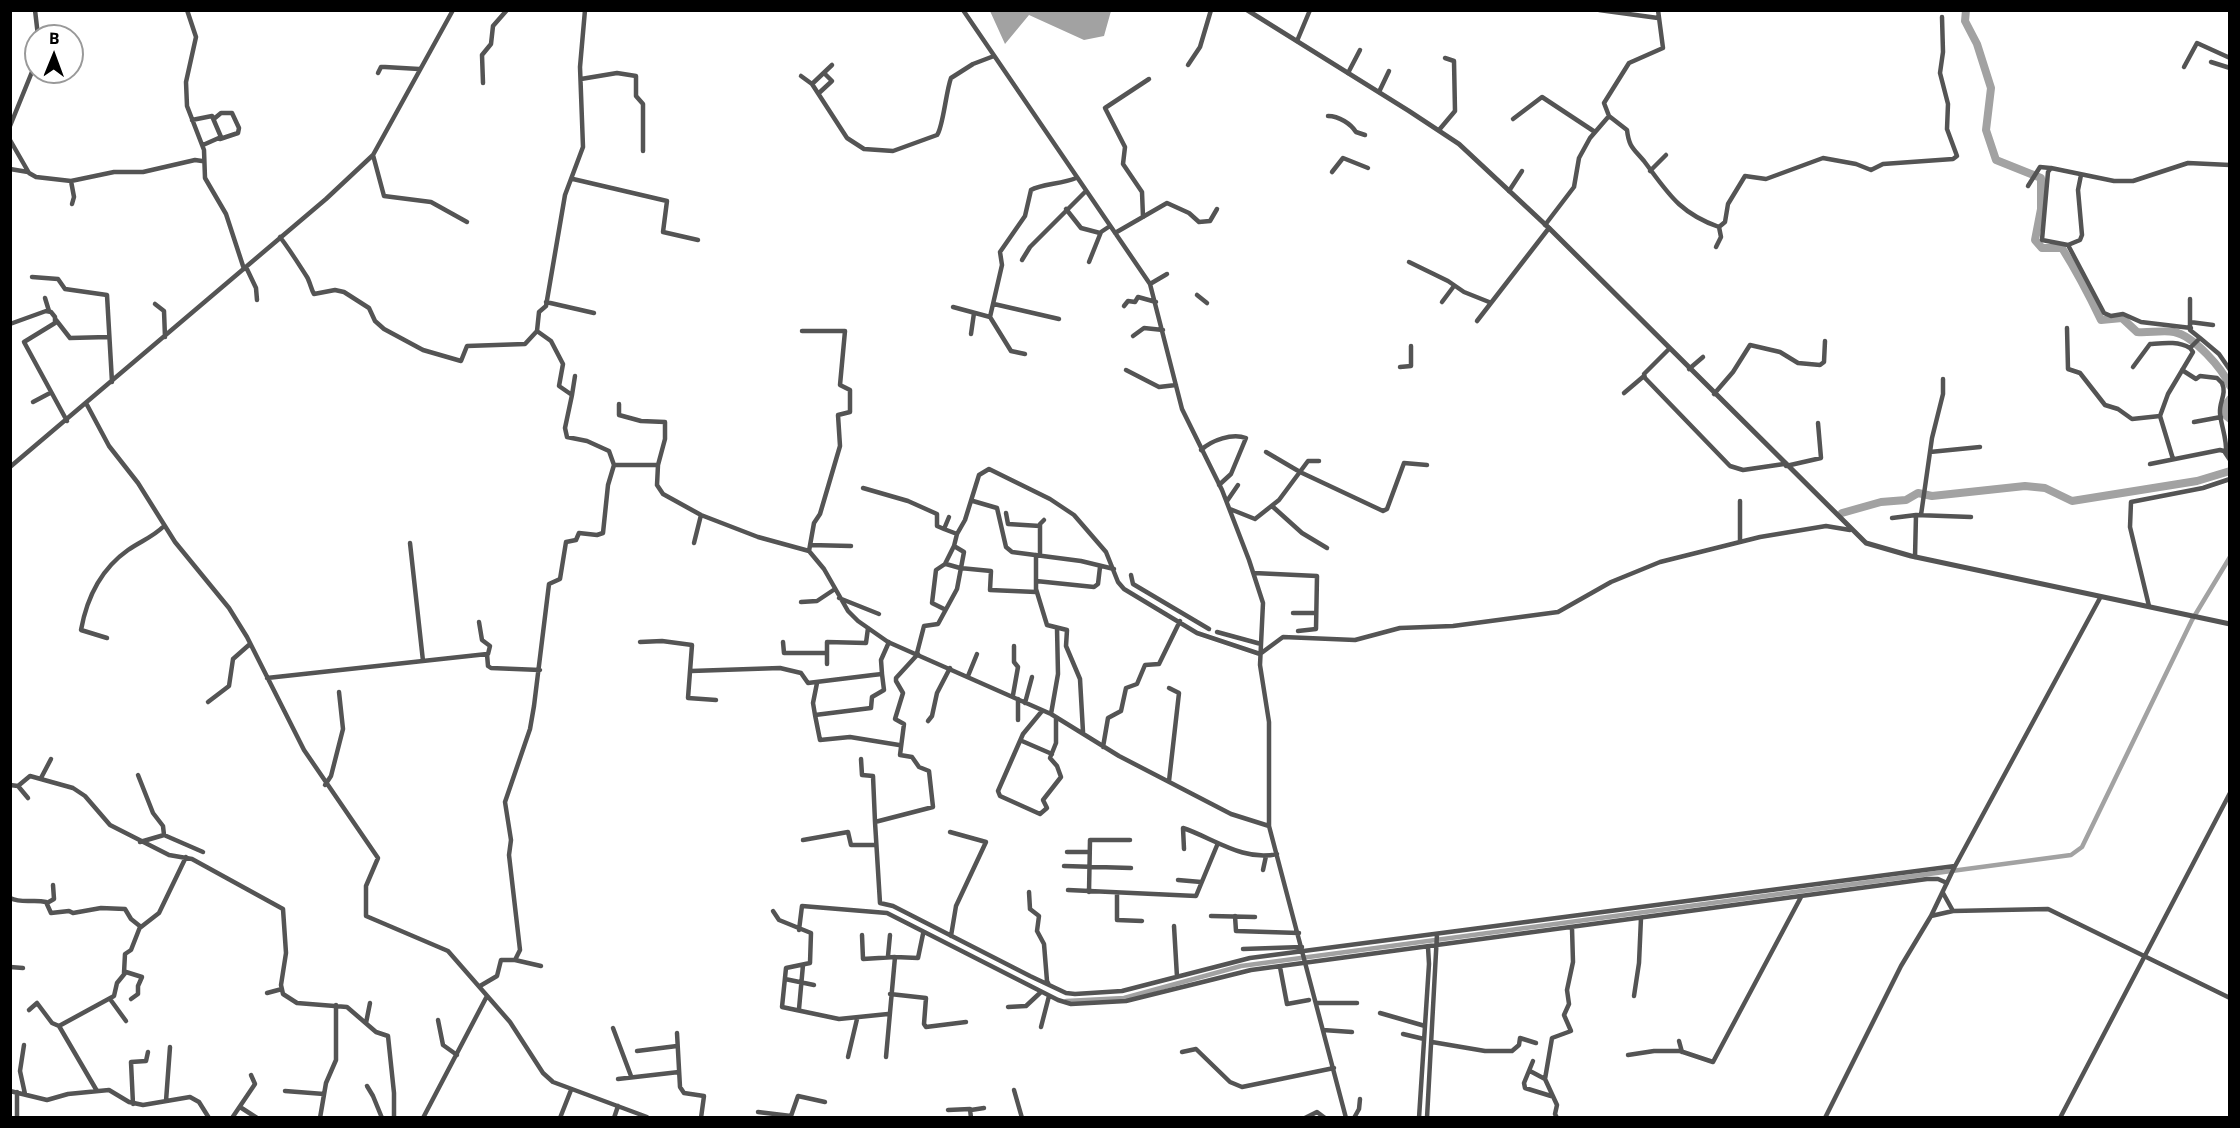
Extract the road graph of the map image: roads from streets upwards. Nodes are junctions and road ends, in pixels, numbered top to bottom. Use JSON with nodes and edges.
{"nodes":[{"id":1,"x":187,"y":10,"type":"edge"},
{"id":2,"x":453,"y":10,"type":"edge"},
{"id":3,"x":507,"y":10,"type":"edge"},
{"id":4,"x":585,"y":10,"type":"edge"},
{"id":5,"x":963,"y":10,"type":"edge"},
{"id":6,"x":1210,"y":10,"type":"edge"},
{"id":7,"x":1246,"y":10,"type":"edge"},
{"id":8,"x":1310,"y":10,"type":"edge"},
{"id":9,"x":1599,"y":10,"type":"edge"},
{"id":10,"x":1658,"y":10,"type":"edge"},
{"id":11,"x":1942,"y":17,"type":"dead end"},
{"id":12,"x":1658,"y":18,"type":"junction"},
{"id":13,"x":1297,"y":41,"type":"junction"},
{"id":14,"x":1360,"y":50,"type":"dead end"},
{"id":15,"x":994,"y":56,"type":"junction"},
{"id":16,"x":1445,"y":58,"type":"dead end"},
{"id":17,"x":2229,"y":58,"type":"edge"},
{"id":18,"x":2211,"y":62,"type":"dead end"},
{"id":19,"x":832,"y":65,"type":"dead end"},
{"id":20,"x":1188,"y":65,"type":"dead end"},
{"id":21,"x":2184,"y":67,"type":"dead end"},
{"id":22,"x":2229,"y":68,"type":"edge"},
{"id":23,"x":419,"y":69,"type":"junction"},
{"id":24,"x":1389,"y":71,"type":"dead end"},
{"id":25,"x":824,"y":73,"type":"junction"},
{"id":26,"x":1348,"y":73,"type":"junction"},
{"id":27,"x":378,"y":74,"type":"dead end"},
{"id":28,"x":801,"y":76,"type":"dead end"},
{"id":29,"x":580,"y":79,"type":"junction"},
{"id":30,"x":1149,"y":80,"type":"dead end"},
{"id":31,"x":483,"y":83,"type":"dead end"},
{"id":32,"x":27,"y":84,"type":"edge"},
{"id":33,"x":812,"y":84,"type":"junction"},
{"id":34,"x":1379,"y":92,"type":"junction"},
{"id":35,"x":819,"y":93,"type":"junction"},
{"id":36,"x":1328,"y":116,"type":"dead end"},
{"id":37,"x":1609,"y":116,"type":"junction"},
{"id":38,"x":215,"y":118,"type":"junction"},
{"id":39,"x":1513,"y":119,"type":"dead end"},
{"id":40,"x":192,"y":120,"type":"junction"},
{"id":41,"x":10,"y":126,"type":"edge"},
{"id":42,"x":1439,"y":130,"type":"junction"},
{"id":43,"x":1595,"y":132,"type":"junction"},
{"id":44,"x":1365,"y":135,"type":"dead end"},
{"id":45,"x":220,"y":139,"type":"junction"},
{"id":46,"x":10,"y":140,"type":"edge"},
{"id":47,"x":202,"y":146,"type":"junction"},
{"id":48,"x":643,"y":151,"type":"dead end"},
{"id":49,"x":373,"y":155,"type":"junction"},
{"id":50,"x":1666,"y":155,"type":"dead end"},
{"id":51,"x":202,"y":161,"type":"junction"},
{"id":52,"x":2229,"y":165,"type":"edge"},
{"id":53,"x":1368,"y":168,"type":"dead end"},
{"id":54,"x":2051,"y":168,"type":"junction"},
{"id":55,"x":10,"y":169,"type":"edge"},
{"id":56,"x":1522,"y":171,"type":"dead end"},
{"id":57,"x":1650,"y":171,"type":"junction"},
{"id":58,"x":27,"y":172,"type":"junction"},
{"id":59,"x":1332,"y":172,"type":"dead end"},
{"id":60,"x":2081,"y":175,"type":"junction"},
{"id":61,"x":1076,"y":178,"type":"junction"},
{"id":62,"x":573,"y":179,"type":"junction"},
{"id":63,"x":72,"y":181,"type":"junction"},
{"id":64,"x":2028,"y":186,"type":"dead end"},
{"id":65,"x":1086,"y":191,"type":"junction"},
{"id":66,"x":1509,"y":191,"type":"junction"},
{"id":67,"x":72,"y":204,"type":"dead end"},
{"id":68,"x":1066,"y":209,"type":"junction"},
{"id":69,"x":1217,"y":209,"type":"dead end"},
{"id":70,"x":1143,"y":217,"type":"junction"},
{"id":71,"x":467,"y":222,"type":"dead end"},
{"id":72,"x":1110,"y":226,"type":"junction"},
{"id":73,"x":1547,"y":226,"type":"junction"},
{"id":74,"x":1719,"y":226,"type":"junction"},
{"id":75,"x":1101,"y":233,"type":"junction"},
{"id":76,"x":1115,"y":233,"type":"junction"},
{"id":77,"x":280,"y":237,"type":"junction"},
{"id":78,"x":698,"y":240,"type":"dead end"},
{"id":79,"x":2068,"y":245,"type":"junction"},
{"id":80,"x":1716,"y":247,"type":"dead end"},
{"id":81,"x":1022,"y":261,"type":"dead end"},
{"id":82,"x":1089,"y":262,"type":"dead end"},
{"id":83,"x":1409,"y":262,"type":"dead end"},
{"id":84,"x":245,"y":268,"type":"junction"},
{"id":85,"x":1167,"y":274,"type":"dead end"},
{"id":86,"x":32,"y":277,"type":"dead end"},
{"id":87,"x":1150,"y":284,"type":"junction"},
{"id":88,"x":1454,"y":286,"type":"junction"},
{"id":89,"x":1197,"y":295,"type":"dead end"},
{"id":90,"x":45,"y":298,"type":"dead end"},
{"id":91,"x":2190,"y":299,"type":"dead end"},
{"id":92,"x":257,"y":300,"type":"dead end"},
{"id":93,"x":546,"y":302,"type":"junction"},
{"id":94,"x":1156,"y":302,"type":"junction"},
{"id":95,"x":1442,"y":302,"type":"dead end"},
{"id":96,"x":1490,"y":302,"type":"junction"},
{"id":97,"x":1207,"y":303,"type":"dead end"},
{"id":98,"x":155,"y":304,"type":"dead end"},
{"id":99,"x":993,"y":304,"type":"junction"},
{"id":100,"x":1124,"y":306,"type":"dead end"},
{"id":101,"x":953,"y":307,"type":"dead end"},
{"id":102,"x":49,"y":311,"type":"junction"},
{"id":103,"x":594,"y":313,"type":"dead end"},
{"id":104,"x":974,"y":313,"type":"junction"},
{"id":105,"x":990,"y":316,"type":"junction"},
{"id":106,"x":1059,"y":318,"type":"dead end"},
{"id":107,"x":56,"y":320,"type":"junction"},
{"id":108,"x":1477,"y":321,"type":"dead end"},
{"id":109,"x":10,"y":324,"type":"edge"},
{"id":110,"x":2190,"y":325,"type":"junction"},
{"id":111,"x":2213,"y":325,"type":"dead end"},
{"id":112,"x":2067,"y":328,"type":"dead end"},
{"id":113,"x":1163,"y":330,"type":"junction"},
{"id":114,"x":537,"y":331,"type":"junction"},
{"id":115,"x":802,"y":331,"type":"dead end"},
{"id":116,"x":971,"y":334,"type":"dead end"},
{"id":117,"x":1133,"y":336,"type":"dead end"},
{"id":118,"x":108,"y":337,"type":"junction"},
{"id":119,"x":165,"y":337,"type":"junction"},
{"id":120,"x":2199,"y":338,"type":"junction"},
{"id":121,"x":1826,"y":341,"type":"dead end"},
{"id":122,"x":1411,"y":346,"type":"dead end"},
{"id":123,"x":2191,"y":347,"type":"junction"},
{"id":124,"x":1669,"y":349,"type":"junction"},
{"id":125,"x":1025,"y":354,"type":"dead end"},
{"id":126,"x":1703,"y":357,"type":"dead end"},
{"id":127,"x":1400,"y":367,"type":"dead end"},
{"id":128,"x":2133,"y":367,"type":"dead end"},
{"id":129,"x":1689,"y":369,"type":"junction"},
{"id":130,"x":1126,"y":370,"type":"dead end"},
{"id":131,"x":2182,"y":370,"type":"junction"},
{"id":132,"x":2229,"y":370,"type":"edge"},
{"id":133,"x":575,"y":376,"type":"dead end"},
{"id":134,"x":1644,"y":376,"type":"junction"},
{"id":135,"x":1943,"y":379,"type":"dead end"},
{"id":136,"x":112,"y":382,"type":"junction"},
{"id":137,"x":1176,"y":385,"type":"junction"},
{"id":138,"x":50,"y":393,"type":"junction"},
{"id":139,"x":1624,"y":393,"type":"dead end"},
{"id":140,"x":572,"y":394,"type":"junction"},
{"id":141,"x":1714,"y":394,"type":"junction"},
{"id":142,"x":33,"y":402,"type":"dead end"},
{"id":143,"x":86,"y":403,"type":"junction"},
{"id":144,"x":619,"y":404,"type":"dead end"},
{"id":145,"x":2160,"y":416,"type":"junction"},
{"id":146,"x":2221,"y":417,"type":"junction"},
{"id":147,"x":67,"y":422,"type":"junction"},
{"id":148,"x":2194,"y":422,"type":"dead end"},
{"id":149,"x":1818,"y":423,"type":"dead end"},
{"id":150,"x":1980,"y":447,"type":"dead end"},
{"id":151,"x":1201,"y":450,"type":"junction"},
{"id":152,"x":1266,"y":452,"type":"dead end"},
{"id":153,"x":1930,"y":452,"type":"junction"},
{"id":154,"x":2226,"y":453,"type":"junction"},
{"id":155,"x":2173,"y":459,"type":"junction"},
{"id":156,"x":2229,"y":460,"type":"edge"},
{"id":157,"x":1319,"y":461,"type":"dead end"},
{"id":158,"x":2150,"y":464,"type":"dead end"},
{"id":159,"x":614,"y":465,"type":"junction"},
{"id":160,"x":658,"y":465,"type":"junction"},
{"id":161,"x":1427,"y":465,"type":"dead end"},
{"id":162,"x":1785,"y":465,"type":"junction"},
{"id":163,"x":10,"y":467,"type":"edge"},
{"id":164,"x":1300,"y":472,"type":"junction"},
{"id":165,"x":2229,"y":479,"type":"edge"},
{"id":166,"x":1219,"y":485,"type":"junction"},
{"id":167,"x":1238,"y":485,"type":"dead end"},
{"id":168,"x":863,"y":488,"type":"dead end"},
{"id":169,"x":973,"y":501,"type":"dead end"},
{"id":170,"x":1227,"y":501,"type":"junction"},
{"id":171,"x":1740,"y":501,"type":"dead end"},
{"id":172,"x":1272,"y":506,"type":"junction"},
{"id":173,"x":1230,"y":509,"type":"junction"},
{"id":174,"x":1006,"y":513,"type":"dead end"},
{"id":175,"x":701,"y":515,"type":"junction"},
{"id":176,"x":1919,"y":515,"type":"junction"},
{"id":177,"x":949,"y":517,"type":"dead end"},
{"id":178,"x":1971,"y":517,"type":"dead end"},
{"id":179,"x":1892,"y":518,"type":"dead end"},
{"id":180,"x":1044,"y":520,"type":"dead end"},
{"id":181,"x":164,"y":526,"type":"junction"},
{"id":182,"x":1040,"y":526,"type":"junction"},
{"id":183,"x":944,"y":529,"type":"junction"},
{"id":184,"x":1850,"y":530,"type":"junction"},
{"id":185,"x":957,"y":534,"type":"junction"},
{"id":186,"x":1740,"y":536,"type":"junction"},
{"id":187,"x":410,"y":543,"type":"dead end"},
{"id":188,"x":694,"y":543,"type":"dead end"},
{"id":189,"x":851,"y":546,"type":"dead end"},
{"id":190,"x":954,"y":546,"type":"junction"},
{"id":191,"x":810,"y":548,"type":"junction"},
{"id":192,"x":1327,"y":548,"type":"dead end"},
{"id":193,"x":1038,"y":555,"type":"junction"},
{"id":194,"x":1915,"y":557,"type":"junction"},
{"id":195,"x":946,"y":564,"type":"junction"},
{"id":196,"x":1100,"y":567,"type":"junction"},
{"id":197,"x":960,"y":568,"type":"junction"},
{"id":198,"x":1114,"y":569,"type":"junction"},
{"id":199,"x":1254,"y":573,"type":"junction"},
{"id":200,"x":1131,"y":575,"type":"dead end"},
{"id":201,"x":1036,"y":581,"type":"junction"},
{"id":202,"x":835,"y":589,"type":"junction"},
{"id":203,"x":1036,"y":592,"type":"junction"},
{"id":204,"x":839,"y":598,"type":"junction"},
{"id":205,"x":2100,"y":598,"type":"junction"},
{"id":206,"x":801,"y":602,"type":"dead end"},
{"id":207,"x":2149,"y":606,"type":"junction"},
{"id":208,"x":944,"y":609,"type":"junction"},
{"id":209,"x":1293,"y":613,"type":"dead end"},
{"id":210,"x":1317,"y":613,"type":"junction"},
{"id":211,"x":879,"y":614,"type":"dead end"},
{"id":212,"x":1180,"y":621,"type":"junction"},
{"id":213,"x":479,"y":622,"type":"dead end"},
{"id":214,"x":2229,"y":624,"type":"edge"},
{"id":215,"x":868,"y":628,"type":"junction"},
{"id":216,"x":1057,"y":628,"type":"junction"},
{"id":217,"x":1209,"y":629,"type":"dead end"},
{"id":218,"x":1298,"y":631,"type":"dead end"},
{"id":219,"x":1216,"y":632,"type":"dead end"},
{"id":220,"x":107,"y":639,"type":"dead end"},
{"id":221,"x":640,"y":642,"type":"dead end"},
{"id":222,"x":783,"y":642,"type":"dead end"},
{"id":223,"x":889,"y":642,"type":"junction"},
{"id":224,"x":250,"y":644,"type":"junction"},
{"id":225,"x":1014,"y":646,"type":"dead end"},
{"id":226,"x":1261,"y":649,"type":"junction"},
{"id":227,"x":917,"y":653,"type":"junction"},
{"id":228,"x":488,"y":654,"type":"junction"},
{"id":229,"x":826,"y":654,"type":"junction"},
{"id":230,"x":977,"y":654,"type":"dead end"},
{"id":231,"x":423,"y":661,"type":"junction"},
{"id":232,"x":827,"y":664,"type":"dead end"},
{"id":233,"x":950,"y":668,"type":"junction"},
{"id":234,"x":540,"y":670,"type":"junction"},
{"id":235,"x":691,"y":671,"type":"junction"},
{"id":236,"x":882,"y":674,"type":"junction"},
{"id":237,"x":968,"y":676,"type":"junction"},
{"id":238,"x":1032,"y":677,"type":"dead end"},
{"id":239,"x":267,"y":678,"type":"junction"},
{"id":240,"x":817,"y":683,"type":"junction"},
{"id":241,"x":1169,"y":688,"type":"dead end"},
{"id":242,"x":339,"y":692,"type":"dead end"},
{"id":243,"x":1012,"y":695,"type":"junction"},
{"id":244,"x":1018,"y":699,"type":"junction"},
{"id":245,"x":716,"y":700,"type":"dead end"},
{"id":246,"x":208,"y":702,"type":"dead end"},
{"id":247,"x":1026,"y":703,"type":"junction"},
{"id":248,"x":1042,"y":711,"type":"junction"},
{"id":249,"x":1051,"y":714,"type":"junction"},
{"id":250,"x":815,"y":715,"type":"junction"},
{"id":251,"x":1056,"y":717,"type":"junction"},
{"id":252,"x":1018,"y":720,"type":"dead end"},
{"id":253,"x":928,"y":722,"type":"dead end"},
{"id":254,"x":1083,"y":732,"type":"junction"},
{"id":255,"x":1022,"y":741,"type":"junction"},
{"id":256,"x":899,"y":745,"type":"junction"},
{"id":257,"x":1103,"y":747,"type":"junction"},
{"id":258,"x":1052,"y":754,"type":"junction"},
{"id":259,"x":51,"y":759,"type":"dead end"},
{"id":260,"x":861,"y":759,"type":"dead end"},
{"id":261,"x":138,"y":776,"type":"dead end"},
{"id":262,"x":41,"y":778,"type":"junction"},
{"id":263,"x":1169,"y":781,"type":"junction"},
{"id":264,"x":10,"y":785,"type":"edge"},
{"id":265,"x":326,"y":785,"type":"junction"},
{"id":266,"x":18,"y":786,"type":"junction"},
{"id":267,"x":2229,"y":793,"type":"edge"},
{"id":268,"x":28,"y":798,"type":"dead end"},
{"id":269,"x":874,"y":822,"type":"junction"},
{"id":270,"x":1269,"y":826,"type":"junction"},
{"id":271,"x":950,"y":832,"type":"dead end"},
{"id":272,"x":164,"y":835,"type":"junction"},
{"id":273,"x":803,"y":840,"type":"dead end"},
{"id":274,"x":1130,"y":840,"type":"dead end"},
{"id":275,"x":140,"y":842,"type":"junction"},
{"id":276,"x":1218,"y":843,"type":"junction"},
{"id":277,"x":876,"y":845,"type":"junction"},
{"id":278,"x":1184,"y":849,"type":"dead end"},
{"id":279,"x":203,"y":852,"type":"dead end"},
{"id":280,"x":1067,"y":852,"type":"dead end"},
{"id":281,"x":1089,"y":852,"type":"junction"},
{"id":282,"x":1276,"y":854,"type":"junction"},
{"id":283,"x":1266,"y":856,"type":"junction"},
{"id":284,"x":186,"y":858,"type":"junction"},
{"id":285,"x":1064,"y":866,"type":"dead end"},
{"id":286,"x":1089,"y":867,"type":"junction"},
{"id":287,"x":1954,"y":867,"type":"junction"},
{"id":288,"x":1131,"y":868,"type":"dead end"},
{"id":289,"x":1263,"y":870,"type":"dead end"},
{"id":290,"x":1178,"y":880,"type":"dead end"},
{"id":291,"x":1201,"y":882,"type":"junction"},
{"id":292,"x":1947,"y":883,"type":"junction"},
{"id":293,"x":53,"y":885,"type":"dead end"},
{"id":294,"x":1068,"y":890,"type":"dead end"},
{"id":295,"x":1029,"y":892,"type":"dead end"},
{"id":296,"x":1089,"y":892,"type":"junction"},
{"id":297,"x":1943,"y":893,"type":"junction"},
{"id":298,"x":1117,"y":894,"type":"junction"},
{"id":299,"x":1801,"y":897,"type":"junction"},
{"id":300,"x":10,"y":898,"type":"edge"},
{"id":301,"x":47,"y":903,"type":"junction"},
{"id":302,"x":773,"y":911,"type":"dead end"},
{"id":303,"x":1953,"y":911,"type":"junction"},
{"id":304,"x":1211,"y":916,"type":"dead end"},
{"id":305,"x":1235,"y":916,"type":"junction"},
{"id":306,"x":1932,"y":916,"type":"junction"},
{"id":307,"x":1256,"y":917,"type":"dead end"},
{"id":308,"x":1641,"y":918,"type":"junction"},
{"id":309,"x":1142,"y":921,"type":"dead end"},
{"id":310,"x":1174,"y":926,"type":"dead end"},
{"id":311,"x":140,"y":927,"type":"junction"},
{"id":312,"x":1572,"y":928,"type":"junction"},
{"id":313,"x":799,"y":930,"type":"junction"},
{"id":314,"x":1299,"y":933,"type":"junction"},
{"id":315,"x":923,"y":934,"type":"junction"},
{"id":316,"x":862,"y":935,"type":"dead end"},
{"id":317,"x":890,"y":935,"type":"dead end"},
{"id":318,"x":951,"y":936,"type":"junction"},
{"id":319,"x":1437,"y":941,"type":"junction"},
{"id":320,"x":1428,"y":948,"type":"junction"},
{"id":321,"x":1243,"y":949,"type":"dead end"},
{"id":322,"x":2144,"y":955,"type":"junction"},
{"id":323,"x":888,"y":956,"type":"junction"},
{"id":324,"x":1305,"y":956,"type":"junction"},
{"id":325,"x":895,"y":957,"type":"junction"},
{"id":326,"x":515,"y":960,"type":"junction"},
{"id":327,"x":803,"y":965,"type":"junction"},
{"id":328,"x":10,"y":966,"type":"edge"},
{"id":329,"x":541,"y":966,"type":"dead end"},
{"id":330,"x":1280,"y":967,"type":"junction"},
{"id":331,"x":23,"y":968,"type":"dead end"},
{"id":332,"x":124,"y":973,"type":"junction"},
{"id":333,"x":1177,"y":977,"type":"junction"},
{"id":334,"x":785,"y":979,"type":"junction"},
{"id":335,"x":801,"y":982,"type":"junction"},
{"id":336,"x":814,"y":985,"type":"dead end"},
{"id":337,"x":1050,"y":985,"type":"junction"},
{"id":338,"x":480,"y":986,"type":"junction"},
{"id":339,"x":282,"y":989,"type":"junction"},
{"id":340,"x":1041,"y":992,"type":"junction"},
{"id":341,"x":267,"y":993,"type":"dead end"},
{"id":342,"x":890,"y":994,"type":"junction"},
{"id":343,"x":487,"y":996,"type":"junction"},
{"id":344,"x":1049,"y":996,"type":"junction"},
{"id":345,"x":1634,"y":996,"type":"dead end"},
{"id":346,"x":110,"y":999,"type":"junction"},
{"id":347,"x":131,"y":999,"type":"dead end"},
{"id":348,"x":2229,"y":999,"type":"edge"},
{"id":349,"x":1309,"y":1000,"type":"dead end"},
{"id":350,"x":370,"y":1003,"type":"dead end"},
{"id":351,"x":1316,"y":1003,"type":"junction"},
{"id":352,"x":1357,"y":1003,"type":"dead end"},
{"id":353,"x":336,"y":1005,"type":"junction"},
{"id":354,"x":1008,"y":1007,"type":"dead end"},
{"id":355,"x":799,"y":1009,"type":"junction"},
{"id":356,"x":29,"y":1010,"type":"dead end"},
{"id":357,"x":1380,"y":1013,"type":"dead end"},
{"id":358,"x":888,"y":1014,"type":"junction"},
{"id":359,"x":857,"y":1018,"type":"junction"},
{"id":360,"x":438,"y":1020,"type":"dead end"},
{"id":361,"x":126,"y":1021,"type":"dead end"},
{"id":362,"x":966,"y":1022,"type":"dead end"},
{"id":363,"x":366,"y":1023,"type":"junction"},
{"id":364,"x":59,"y":1026,"type":"junction"},
{"id":365,"x":1425,"y":1026,"type":"junction"},
{"id":366,"x":1041,"y":1027,"type":"dead end"},
{"id":367,"x":613,"y":1028,"type":"dead end"},
{"id":368,"x":1323,"y":1030,"type":"junction"},
{"id":369,"x":1352,"y":1032,"type":"dead end"},
{"id":370,"x":677,"y":1033,"type":"dead end"},
{"id":371,"x":1403,"y":1034,"type":"dead end"},
{"id":372,"x":1424,"y":1039,"type":"junction"},
{"id":373,"x":1678,"y":1041,"type":"dead end"},
{"id":374,"x":1432,"y":1042,"type":"junction"},
{"id":375,"x":1536,"y":1043,"type":"dead end"},
{"id":376,"x":24,"y":1045,"type":"dead end"},
{"id":377,"x":677,"y":1046,"type":"junction"},
{"id":378,"x":170,"y":1047,"type":"dead end"},
{"id":379,"x":637,"y":1051,"type":"dead end"},
{"id":380,"x":148,"y":1052,"type":"dead end"},
{"id":381,"x":1182,"y":1052,"type":"dead end"},
{"id":382,"x":1682,"y":1052,"type":"junction"},
{"id":383,"x":457,"y":1055,"type":"junction"},
{"id":384,"x":1628,"y":1055,"type":"dead end"},
{"id":385,"x":848,"y":1057,"type":"dead end"},
{"id":386,"x":886,"y":1057,"type":"dead end"},
{"id":387,"x":1533,"y":1061,"type":"dead end"},
{"id":388,"x":1334,"y":1068,"type":"junction"},
{"id":389,"x":1530,"y":1071,"type":"junction"},
{"id":390,"x":679,"y":1072,"type":"junction"},
{"id":391,"x":251,"y":1075,"type":"dead end"},
{"id":392,"x":631,"y":1076,"type":"junction"},
{"id":393,"x":618,"y":1079,"type":"dead end"},
{"id":394,"x":1545,"y":1079,"type":"junction"},
{"id":395,"x":366,"y":1086,"type":"dead end"},
{"id":396,"x":571,"y":1090,"type":"junction"},
{"id":397,"x":1014,"y":1090,"type":"dead end"},
{"id":398,"x":10,"y":1091,"type":"edge"},
{"id":399,"x":97,"y":1091,"type":"junction"},
{"id":400,"x":285,"y":1091,"type":"dead end"},
{"id":401,"x":17,"y":1092,"type":"junction"},
{"id":402,"x":25,"y":1094,"type":"junction"},
{"id":403,"x":324,"y":1094,"type":"junction"},
{"id":404,"x":1551,"y":1096,"type":"junction"},
{"id":405,"x":1360,"y":1099,"type":"dead end"},
{"id":406,"x":166,"y":1101,"type":"junction"},
{"id":407,"x":825,"y":1102,"type":"dead end"},
{"id":408,"x":133,"y":1104,"type":"junction"},
{"id":409,"x":618,"y":1106,"type":"junction"},
{"id":410,"x":240,"y":1107,"type":"junction"},
{"id":411,"x":984,"y":1108,"type":"dead end"},
{"id":412,"x":948,"y":1110,"type":"dead end"},
{"id":413,"x":971,"y":1110,"type":"junction"},
{"id":414,"x":758,"y":1112,"type":"edge"},
{"id":415,"x":208,"y":1117,"type":"edge"},
{"id":416,"x":647,"y":1117,"type":"edge"},
{"id":417,"x":17,"y":1118,"type":"edge"},
{"id":418,"x":232,"y":1118,"type":"edge"},
{"id":419,"x":257,"y":1118,"type":"edge"},
{"id":420,"x":320,"y":1118,"type":"edge"},
{"id":421,"x":382,"y":1118,"type":"edge"},
{"id":422,"x":394,"y":1118,"type":"edge"},
{"id":423,"x":423,"y":1118,"type":"edge"},
{"id":424,"x":560,"y":1118,"type":"edge"},
{"id":425,"x":614,"y":1118,"type":"edge"},
{"id":426,"x":701,"y":1118,"type":"edge"},
{"id":427,"x":971,"y":1118,"type":"edge"},
{"id":428,"x":1022,"y":1118,"type":"edge"},
{"id":429,"x":1305,"y":1118,"type":"edge"},
{"id":430,"x":1325,"y":1118,"type":"edge"},
{"id":431,"x":1347,"y":1118,"type":"edge"},
{"id":432,"x":1354,"y":1118,"type":"edge"},
{"id":433,"x":1419,"y":1118,"type":"edge"},
{"id":434,"x":1427,"y":1118,"type":"edge"},
{"id":435,"x":1557,"y":1118,"type":"edge"},
{"id":436,"x":1825,"y":1118,"type":"edge"},
{"id":437,"x":2060,"y":1118,"type":"edge"}],
"edges":[{"from":1,"to":40,"type":"street"},
{"from":2,"to":23,"type":"street"},
{"from":3,"to":31,"type":"street"},
{"from":4,"to":29,"type":"street"},
{"from":5,"to":15,"type":"street"},
{"from":6,"to":20,"type":"street"},
{"from":7,"to":13,"type":"street"},
{"from":8,"to":13,"type":"street"},
{"from":9,"to":12,"type":"street"},
{"from":10,"to":12,"type":"street"},
{"from":11,"to":74,"type":"street"},
{"from":12,"to":37,"type":"street"},
{"from":13,"to":26,"type":"street"},
{"from":14,"to":26,"type":"street"},
{"from":15,"to":35,"type":"street"},
{"from":15,"to":61,"type":"street"},
{"from":16,"to":42,"type":"street"},
{"from":17,"to":21,"type":"street"},
{"from":18,"to":22,"type":"street"},
{"from":19,"to":25,"type":"street"},
{"from":23,"to":27,"type":"street"},
{"from":23,"to":49,"type":"street"},
{"from":24,"to":34,"type":"street"},
{"from":25,"to":33,"type":"street"},
{"from":25,"to":35,"type":"street"},
{"from":26,"to":34,"type":"street"},
{"from":28,"to":33,"type":"street"},
{"from":29,"to":48,"type":"street"},
{"from":29,"to":62,"type":"street"},
{"from":30,"to":70,"type":"street"},
{"from":32,"to":41,"type":"street"},
{"from":33,"to":35,"type":"street"},
{"from":34,"to":42,"type":"street"},
{"from":36,"to":44,"type":"street"},
{"from":37,"to":43,"type":"street"},
{"from":37,"to":57,"type":"street"},
{"from":38,"to":40,"type":"street"},
{"from":38,"to":45,"type":"street"},
{"from":38,"to":45,"type":"street"},
{"from":39,"to":43,"type":"street"},
{"from":40,"to":47,"type":"street"},
{"from":42,"to":66,"type":"street"},
{"from":43,"to":73,"type":"street"},
{"from":45,"to":47,"type":"street"},
{"from":46,"to":58,"type":"street"},
{"from":47,"to":51,"type":"street"},
{"from":49,"to":71,"type":"street"},
{"from":49,"to":77,"type":"street"},
{"from":50,"to":57,"type":"street"},
{"from":51,"to":63,"type":"street"},
{"from":51,"to":84,"type":"street"},
{"from":52,"to":60,"type":"street"},
{"from":53,"to":59,"type":"street"},
{"from":54,"to":60,"type":"street"},
{"from":54,"to":64,"type":"street"},
{"from":54,"to":79,"type":"street"},
{"from":55,"to":58,"type":"street"},
{"from":56,"to":66,"type":"street"},
{"from":57,"to":74,"type":"street"},
{"from":58,"to":63,"type":"street"},
{"from":60,"to":79,"type":"street"},
{"from":61,"to":65,"type":"street"},
{"from":61,"to":99,"type":"street"},
{"from":62,"to":78,"type":"street"},
{"from":62,"to":93,"type":"street"},
{"from":63,"to":67,"type":"street"},
{"from":65,"to":68,"type":"street"},
{"from":65,"to":72,"type":"street"},
{"from":66,"to":73,"type":"street"},
{"from":68,"to":75,"type":"street"},
{"from":68,"to":81,"type":"street"},
{"from":69,"to":70,"type":"street"},
{"from":70,"to":76,"type":"street"},
{"from":72,"to":75,"type":"street"},
{"from":72,"to":76,"type":"street"},
{"from":73,"to":96,"type":"street"},
{"from":73,"to":124,"type":"street"},
{"from":74,"to":80,"type":"street"},
{"from":75,"to":82,"type":"street"},
{"from":76,"to":87,"type":"street"},
{"from":77,"to":84,"type":"street"},
{"from":77,"to":114,"type":"street"},
{"from":79,"to":110,"type":"street"},
{"from":83,"to":88,"type":"street"},
{"from":84,"to":92,"type":"street"},
{"from":84,"to":119,"type":"street"},
{"from":85,"to":87,"type":"street"},
{"from":86,"to":118,"type":"street"},
{"from":87,"to":94,"type":"street"},
{"from":88,"to":95,"type":"street"},
{"from":88,"to":96,"type":"street"},
{"from":89,"to":97,"type":"street"},
{"from":90,"to":102,"type":"street"},
{"from":91,"to":110,"type":"street"},
{"from":93,"to":103,"type":"street"},
{"from":93,"to":114,"type":"street"},
{"from":94,"to":100,"type":"street"},
{"from":94,"to":113,"type":"street"},
{"from":96,"to":108,"type":"street"},
{"from":98,"to":119,"type":"street"},
{"from":99,"to":105,"type":"street"},
{"from":99,"to":106,"type":"street"},
{"from":101,"to":104,"type":"street"},
{"from":102,"to":107,"type":"street"},
{"from":102,"to":109,"type":"street"},
{"from":104,"to":105,"type":"street"},
{"from":104,"to":116,"type":"street"},
{"from":105,"to":125,"type":"street"},
{"from":107,"to":118,"type":"street"},
{"from":107,"to":138,"type":"street"},
{"from":110,"to":111,"type":"street"},
{"from":110,"to":120,"type":"street"},
{"from":112,"to":145,"type":"street"},
{"from":113,"to":117,"type":"street"},
{"from":113,"to":137,"type":"street"},
{"from":114,"to":140,"type":"street"},
{"from":115,"to":191,"type":"street"},
{"from":118,"to":136,"type":"street"},
{"from":119,"to":136,"type":"street"},
{"from":120,"to":123,"type":"street"},
{"from":120,"to":132,"type":"street"},
{"from":121,"to":141,"type":"street"},
{"from":122,"to":127,"type":"street"},
{"from":123,"to":128,"type":"street"},
{"from":123,"to":131,"type":"street"},
{"from":124,"to":129,"type":"street"},
{"from":124,"to":134,"type":"street"},
{"from":126,"to":129,"type":"street"},
{"from":129,"to":141,"type":"street"},
{"from":130,"to":137,"type":"street"},
{"from":131,"to":145,"type":"street"},
{"from":131,"to":146,"type":"street"},
{"from":133,"to":140,"type":"street"},
{"from":134,"to":139,"type":"street"},
{"from":134,"to":162,"type":"street"},
{"from":135,"to":153,"type":"street"},
{"from":136,"to":143,"type":"street"},
{"from":137,"to":151,"type":"street"},
{"from":138,"to":142,"type":"street"},
{"from":138,"to":147,"type":"street"},
{"from":140,"to":159,"type":"street"},
{"from":141,"to":162,"type":"street"},
{"from":143,"to":147,"type":"street"},
{"from":143,"to":181,"type":"street"},
{"from":144,"to":160,"type":"street"},
{"from":145,"to":155,"type":"street"},
{"from":146,"to":148,"type":"street"},
{"from":146,"to":154,"type":"street"},
{"from":147,"to":163,"type":"street"},
{"from":149,"to":162,"type":"street"},
{"from":150,"to":153,"type":"street"},
{"from":151,"to":166,"type":"street"},
{"from":151,"to":166,"type":"street"},
{"from":152,"to":164,"type":"street"},
{"from":153,"to":176,"type":"street"},
{"from":154,"to":155,"type":"street"},
{"from":154,"to":156,"type":"street"},
{"from":155,"to":158,"type":"street"},
{"from":157,"to":164,"type":"street"},
{"from":159,"to":160,"type":"street"},
{"from":159,"to":234,"type":"street"},
{"from":160,"to":175,"type":"street"},
{"from":161,"to":164,"type":"street"},
{"from":162,"to":184,"type":"street"},
{"from":164,"to":172,"type":"street"},
{"from":165,"to":207,"type":"street"},
{"from":166,"to":170,"type":"street"},
{"from":167,"to":170,"type":"street"},
{"from":168,"to":183,"type":"street"},
{"from":169,"to":193,"type":"street"},
{"from":170,"to":173,"type":"street"},
{"from":171,"to":186,"type":"street"},
{"from":172,"to":173,"type":"street"},
{"from":172,"to":192,"type":"street"},
{"from":173,"to":199,"type":"street"},
{"from":174,"to":182,"type":"street"},
{"from":175,"to":188,"type":"street"},
{"from":175,"to":191,"type":"street"},
{"from":176,"to":178,"type":"street"},
{"from":176,"to":179,"type":"street"},
{"from":176,"to":194,"type":"street"},
{"from":177,"to":183,"type":"street"},
{"from":180,"to":182,"type":"street"},
{"from":181,"to":220,"type":"street"},
{"from":181,"to":224,"type":"street"},
{"from":182,"to":193,"type":"street"},
{"from":183,"to":185,"type":"street"},
{"from":184,"to":186,"type":"street"},
{"from":184,"to":194,"type":"street"},
{"from":185,"to":190,"type":"street"},
{"from":185,"to":198,"type":"street"},
{"from":186,"to":226,"type":"street"},
{"from":187,"to":231,"type":"street"},
{"from":189,"to":191,"type":"street"},
{"from":190,"to":195,"type":"street"},
{"from":190,"to":197,"type":"street"},
{"from":191,"to":202,"type":"street"},
{"from":193,"to":196,"type":"street"},
{"from":193,"to":201,"type":"street"},
{"from":194,"to":205,"type":"street"},
{"from":195,"to":197,"type":"street"},
{"from":195,"to":208,"type":"street"},
{"from":196,"to":198,"type":"street"},
{"from":196,"to":201,"type":"street"},
{"from":197,"to":203,"type":"street"},
{"from":197,"to":208,"type":"street"},
{"from":198,"to":212,"type":"street"},
{"from":199,"to":210,"type":"street"},
{"from":199,"to":226,"type":"street"},
{"from":200,"to":217,"type":"street"},
{"from":201,"to":203,"type":"street"},
{"from":202,"to":204,"type":"street"},
{"from":202,"to":206,"type":"street"},
{"from":203,"to":216,"type":"street"},
{"from":204,"to":211,"type":"street"},
{"from":204,"to":215,"type":"street"},
{"from":205,"to":207,"type":"street"},
{"from":205,"to":287,"type":"street"},
{"from":207,"to":214,"type":"street"},
{"from":208,"to":227,"type":"street"},
{"from":209,"to":210,"type":"street"},
{"from":210,"to":218,"type":"street"},
{"from":212,"to":226,"type":"street"},
{"from":212,"to":257,"type":"street"},
{"from":213,"to":228,"type":"street"},
{"from":215,"to":223,"type":"street"},
{"from":215,"to":229,"type":"street"},
{"from":216,"to":249,"type":"street"},
{"from":216,"to":254,"type":"street"},
{"from":219,"to":226,"type":"street"},
{"from":221,"to":235,"type":"street"},
{"from":222,"to":229,"type":"street"},
{"from":223,"to":227,"type":"street"},
{"from":223,"to":236,"type":"street"},
{"from":224,"to":239,"type":"street"},
{"from":224,"to":246,"type":"street"},
{"from":225,"to":243,"type":"street"},
{"from":226,"to":270,"type":"street"},
{"from":227,"to":233,"type":"street"},
{"from":227,"to":256,"type":"street"},
{"from":228,"to":231,"type":"street"},
{"from":228,"to":234,"type":"street"},
{"from":229,"to":232,"type":"street"},
{"from":230,"to":237,"type":"street"},
{"from":231,"to":239,"type":"street"},
{"from":233,"to":237,"type":"street"},
{"from":233,"to":253,"type":"street"},
{"from":234,"to":326,"type":"street"},
{"from":235,"to":240,"type":"street"},
{"from":235,"to":245,"type":"street"},
{"from":236,"to":240,"type":"street"},
{"from":236,"to":250,"type":"street"},
{"from":237,"to":243,"type":"street"},
{"from":238,"to":247,"type":"street"},
{"from":239,"to":265,"type":"street"},
{"from":240,"to":250,"type":"street"},
{"from":241,"to":263,"type":"street"},
{"from":242,"to":265,"type":"street"},
{"from":243,"to":244,"type":"street"},
{"from":244,"to":247,"type":"street"},
{"from":244,"to":252,"type":"street"},
{"from":247,"to":248,"type":"street"},
{"from":248,"to":249,"type":"street"},
{"from":248,"to":255,"type":"street"},
{"from":249,"to":251,"type":"street"},
{"from":250,"to":256,"type":"street"},
{"from":251,"to":254,"type":"street"},
{"from":251,"to":258,"type":"street"},
{"from":254,"to":257,"type":"street"},
{"from":255,"to":258,"type":"street"},
{"from":255,"to":258,"type":"street"},
{"from":256,"to":269,"type":"street"},
{"from":257,"to":263,"type":"street"},
{"from":259,"to":262,"type":"street"},
{"from":260,"to":269,"type":"street"},
{"from":261,"to":272,"type":"street"},
{"from":262,"to":266,"type":"street"},
{"from":262,"to":275,"type":"street"},
{"from":263,"to":270,"type":"street"},
{"from":264,"to":266,"type":"street"},
{"from":265,"to":338,"type":"street"},
{"from":266,"to":268,"type":"street"},
{"from":267,"to":322,"type":"street"},
{"from":269,"to":277,"type":"street"},
{"from":270,"to":282,"type":"street"},
{"from":271,"to":318,"type":"street"},
{"from":272,"to":275,"type":"street"},
{"from":272,"to":279,"type":"street"},
{"from":273,"to":277,"type":"street"},
{"from":274,"to":281,"type":"street"},
{"from":275,"to":284,"type":"street"},
{"from":276,"to":278,"type":"street"},
{"from":276,"to":283,"type":"street"},
{"from":276,"to":291,"type":"street"},
{"from":277,"to":318,"type":"street"},
{"from":280,"to":281,"type":"street"},
{"from":281,"to":286,"type":"street"},
{"from":282,"to":283,"type":"street"},
{"from":282,"to":314,"type":"street"},
{"from":283,"to":289,"type":"street"},
{"from":284,"to":311,"type":"street"},
{"from":284,"to":339,"type":"street"},
{"from":285,"to":286,"type":"street"},
{"from":286,"to":288,"type":"street"},
{"from":286,"to":296,"type":"street"},
{"from":287,"to":292,"type":"street"},
{"from":287,"to":319,"type":"street"},
{"from":290,"to":291,"type":"street"},
{"from":291,"to":298,"type":"street"},
{"from":292,"to":297,"type":"street"},
{"from":292,"to":299,"type":"street"},
{"from":293,"to":301,"type":"street"},
{"from":294,"to":296,"type":"street"},
{"from":295,"to":337,"type":"street"},
{"from":296,"to":298,"type":"street"},
{"from":297,"to":303,"type":"street"},
{"from":297,"to":306,"type":"street"},
{"from":298,"to":309,"type":"street"},
{"from":299,"to":308,"type":"street"},
{"from":299,"to":382,"type":"street"},
{"from":300,"to":301,"type":"street"},
{"from":301,"to":311,"type":"street"},
{"from":302,"to":313,"type":"street"},
{"from":303,"to":306,"type":"street"},
{"from":303,"to":322,"type":"street"},
{"from":304,"to":305,"type":"street"},
{"from":305,"to":307,"type":"street"},
{"from":305,"to":314,"type":"street"},
{"from":306,"to":436,"type":"street"},
{"from":308,"to":312,"type":"street"},
{"from":308,"to":345,"type":"street"},
{"from":310,"to":333,"type":"street"},
{"from":311,"to":332,"type":"street"},
{"from":312,"to":319,"type":"street"},
{"from":312,"to":394,"type":"street"},
{"from":313,"to":315,"type":"street"},
{"from":313,"to":327,"type":"street"},
{"from":314,"to":324,"type":"street"},
{"from":315,"to":325,"type":"street"},
{"from":315,"to":340,"type":"street"},
{"from":316,"to":323,"type":"street"},
{"from":317,"to":323,"type":"street"},
{"from":318,"to":337,"type":"street"},
{"from":319,"to":320,"type":"street"},
{"from":319,"to":324,"type":"street"},
{"from":319,"to":374,"type":"street"},
{"from":320,"to":324,"type":"street"},
{"from":320,"to":365,"type":"street"},
{"from":321,"to":324,"type":"street"},
{"from":322,"to":348,"type":"street"},
{"from":322,"to":437,"type":"street"},
{"from":323,"to":325,"type":"street"},
{"from":324,"to":330,"type":"street"},
{"from":324,"to":333,"type":"street"},
{"from":324,"to":351,"type":"street"},
{"from":325,"to":342,"type":"street"},
{"from":326,"to":329,"type":"street"},
{"from":326,"to":338,"type":"street"},
{"from":327,"to":334,"type":"street"},
{"from":327,"to":335,"type":"street"},
{"from":328,"to":331,"type":"street"},
{"from":330,"to":344,"type":"street"},
{"from":330,"to":349,"type":"street"},
{"from":332,"to":346,"type":"street"},
{"from":332,"to":347,"type":"street"},
{"from":333,"to":337,"type":"street"},
{"from":334,"to":335,"type":"street"},
{"from":334,"to":355,"type":"street"},
{"from":335,"to":336,"type":"street"},
{"from":335,"to":355,"type":"street"},
{"from":338,"to":343,"type":"street"},
{"from":339,"to":341,"type":"street"},
{"from":339,"to":353,"type":"street"},
{"from":340,"to":344,"type":"street"},
{"from":340,"to":354,"type":"street"},
{"from":342,"to":358,"type":"street"},
{"from":342,"to":362,"type":"street"},
{"from":343,"to":383,"type":"street"},
{"from":343,"to":396,"type":"street"},
{"from":344,"to":366,"type":"street"},
{"from":346,"to":361,"type":"street"},
{"from":346,"to":364,"type":"street"},
{"from":350,"to":363,"type":"street"},
{"from":351,"to":352,"type":"street"},
{"from":351,"to":368,"type":"street"},
{"from":353,"to":363,"type":"street"},
{"from":353,"to":403,"type":"street"},
{"from":355,"to":359,"type":"street"},
{"from":356,"to":364,"type":"street"},
{"from":357,"to":365,"type":"street"},
{"from":358,"to":359,"type":"street"},
{"from":358,"to":386,"type":"street"},
{"from":359,"to":385,"type":"street"},
{"from":360,"to":383,"type":"street"},
{"from":363,"to":422,"type":"street"},
{"from":364,"to":399,"type":"street"},
{"from":365,"to":372,"type":"street"},
{"from":367,"to":392,"type":"street"},
{"from":368,"to":369,"type":"street"},
{"from":368,"to":388,"type":"street"},
{"from":370,"to":377,"type":"street"},
{"from":371,"to":372,"type":"street"},
{"from":372,"to":433,"type":"street"},
{"from":373,"to":382,"type":"street"},
{"from":374,"to":375,"type":"street"},
{"from":374,"to":434,"type":"street"},
{"from":376,"to":402,"type":"street"},
{"from":377,"to":379,"type":"street"},
{"from":377,"to":390,"type":"street"},
{"from":378,"to":406,"type":"street"},
{"from":380,"to":408,"type":"street"},
{"from":381,"to":388,"type":"street"},
{"from":382,"to":384,"type":"street"},
{"from":383,"to":423,"type":"street"},
{"from":387,"to":389,"type":"street"},
{"from":388,"to":431,"type":"street"},
{"from":389,"to":394,"type":"street"},
{"from":389,"to":404,"type":"street"},
{"from":390,"to":392,"type":"street"},
{"from":390,"to":426,"type":"street"},
{"from":391,"to":410,"type":"street"},
{"from":392,"to":393,"type":"street"},
{"from":394,"to":404,"type":"street"},
{"from":395,"to":421,"type":"street"},
{"from":396,"to":409,"type":"street"},
{"from":396,"to":424,"type":"street"},
{"from":397,"to":428,"type":"street"},
{"from":398,"to":401,"type":"street"},
{"from":399,"to":402,"type":"street"},
{"from":399,"to":408,"type":"street"},
{"from":400,"to":403,"type":"street"},
{"from":401,"to":402,"type":"street"},
{"from":401,"to":417,"type":"street"},
{"from":403,"to":420,"type":"street"},
{"from":404,"to":435,"type":"street"},
{"from":405,"to":432,"type":"street"},
{"from":406,"to":408,"type":"street"},
{"from":406,"to":415,"type":"street"},
{"from":407,"to":414,"type":"street"},
{"from":409,"to":416,"type":"street"},
{"from":409,"to":425,"type":"street"},
{"from":410,"to":418,"type":"street"},
{"from":410,"to":419,"type":"street"},
{"from":411,"to":413,"type":"street"},
{"from":412,"to":413,"type":"street"},
{"from":413,"to":427,"type":"street"},
{"from":429,"to":430,"type":"street"}]}
